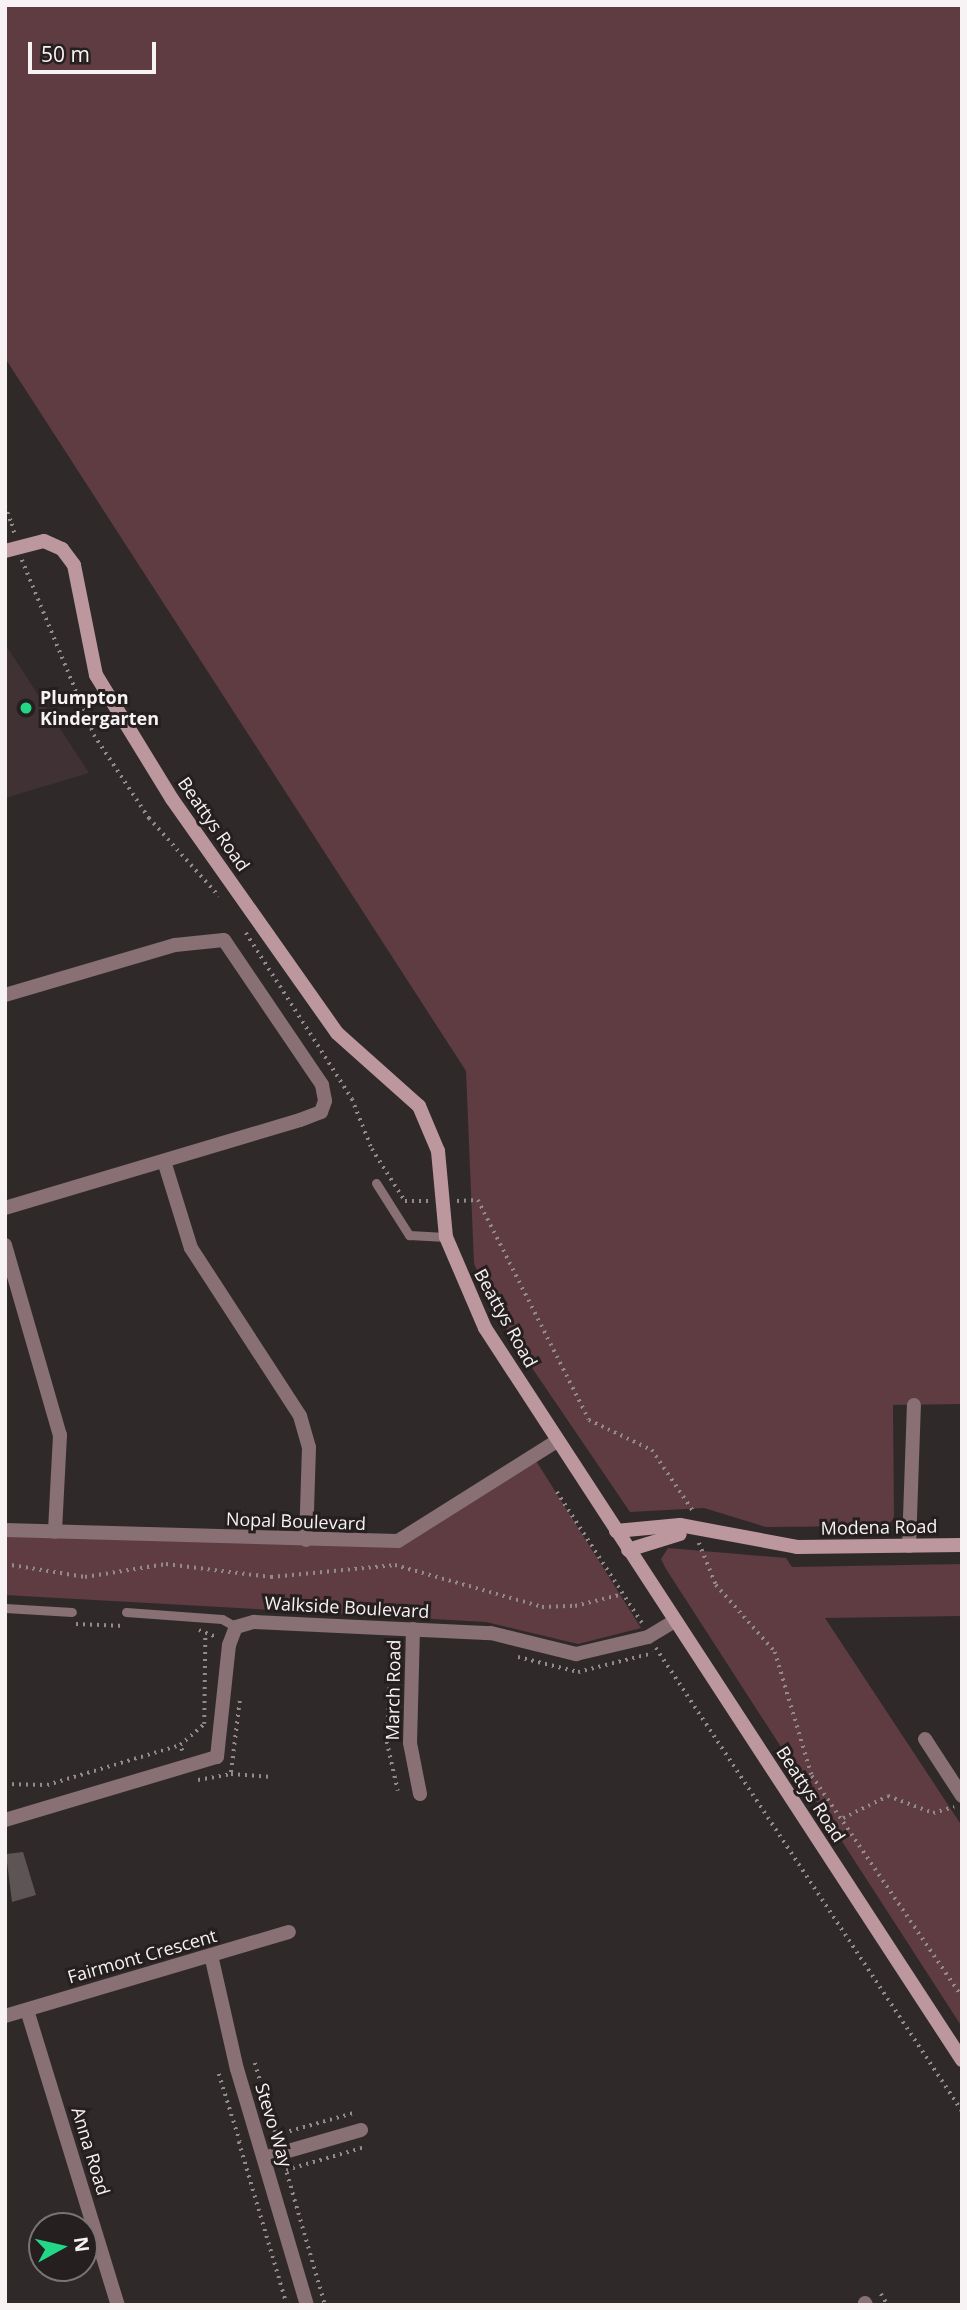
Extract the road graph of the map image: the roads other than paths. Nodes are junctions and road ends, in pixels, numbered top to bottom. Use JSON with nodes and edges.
{"nodes":[{"id":1,"x":12,"y":549,"type":"edge"},
{"id":2,"x":5,"y":995,"type":"edge"},
{"id":3,"x":164,"y":1161,"type":"junction"},
{"id":4,"x":376,"y":1182,"type":"dead end"},
{"id":5,"x":5,"y":1209,"type":"edge"},
{"id":6,"x":446,"y":1237,"type":"junction"},
{"id":7,"x":5,"y":1245,"type":"edge"},
{"id":8,"x":914,"y":1405,"type":"dead end"},
{"id":9,"x":557,"y":1441,"type":"junction"},
{"id":10,"x":5,"y":1530,"type":"edge"},
{"id":11,"x":616,"y":1531,"type":"junction"},
{"id":12,"x":697,"y":1531,"type":"junction"},
{"id":13,"x":55,"y":1532,"type":"junction"},
{"id":14,"x":306,"y":1539,"type":"junction"},
{"id":15,"x":962,"y":1545,"type":"edge"},
{"id":16,"x":915,"y":1546,"type":"junction"},
{"id":17,"x":628,"y":1550,"type":"junction"},
{"id":18,"x":5,"y":1608,"type":"edge"},
{"id":19,"x":72,"y":1612,"type":"road end"},
{"id":20,"x":126,"y":1612,"type":"road end"},
{"id":21,"x":675,"y":1621,"type":"junction"},
{"id":22,"x":413,"y":1629,"type":"junction"},
{"id":23,"x":234,"y":1632,"type":"junction"},
{"id":24,"x":925,"y":1739,"type":"dead end"},
{"id":25,"x":421,"y":1794,"type":"dead end"},
{"id":26,"x":962,"y":1796,"type":"edge"},
{"id":27,"x":5,"y":1820,"type":"edge"},
{"id":28,"x":289,"y":1933,"type":"dead end"},
{"id":29,"x":211,"y":1955,"type":"junction"},
{"id":30,"x":27,"y":2010,"type":"junction"},
{"id":31,"x":5,"y":2016,"type":"edge"},
{"id":32,"x":962,"y":2060,"type":"edge"},
{"id":33,"x":361,"y":2130,"type":"dead end"},
{"id":34,"x":264,"y":2158,"type":"junction"},
{"id":35,"x":118,"y":2305,"type":"edge"},
{"id":36,"x":307,"y":2305,"type":"edge"}],
"edges":[{"from":1,"to":6,"type":"street","name":"Beattys Road"},
{"from":2,"to":3,"type":"street"},
{"from":3,"to":5,"type":"street"},
{"from":3,"to":14,"type":"street"},
{"from":4,"to":6,"type":"lane"},
{"from":6,"to":9,"type":"street","name":"Beattys Road"},
{"from":7,"to":13,"type":"street"},
{"from":8,"to":16,"type":"street"},
{"from":9,"to":11,"type":"street","name":"Beattys Road"},
{"from":9,"to":14,"type":"street","name":"Nopal Boulevard"},
{"from":10,"to":13,"type":"street","name":"Nopal Boulevard"},
{"from":11,"to":12,"type":"street","name":"Modena Road"},
{"from":11,"to":17,"type":"street","name":"Beattys Road"},
{"from":12,"to":16,"type":"street","name":"Modena Road"},
{"from":12,"to":17,"type":"street","name":"Modena Road"},
{"from":13,"to":14,"type":"street","name":"Nopal Boulevard"},
{"from":15,"to":16,"type":"street","name":"Modena Road"},
{"from":17,"to":21,"type":"street","name":"Beattys Road"},
{"from":18,"to":19,"type":"lane"},
{"from":20,"to":23,"type":"lane"},
{"from":21,"to":22,"type":"street","name":"Walkside Boulevard"},
{"from":21,"to":32,"type":"street","name":"Beattys Road"},
{"from":22,"to":23,"type":"street","name":"Walkside Boulevard"},
{"from":22,"to":25,"type":"street","name":"March Road"},
{"from":23,"to":27,"type":"street"},
{"from":24,"to":26,"type":"street"},
{"from":28,"to":29,"type":"street","name":"Fairmont Crescent"},
{"from":29,"to":30,"type":"street","name":"Fairmont Crescent"},
{"from":29,"to":34,"type":"street","name":"Stevo Way"},
{"from":30,"to":31,"type":"street","name":"Fairmont Crescent"},
{"from":30,"to":35,"type":"street","name":"Anna Road"},
{"from":33,"to":34,"type":"street"},
{"from":34,"to":36,"type":"street","name":"Stevo Way"}]}
